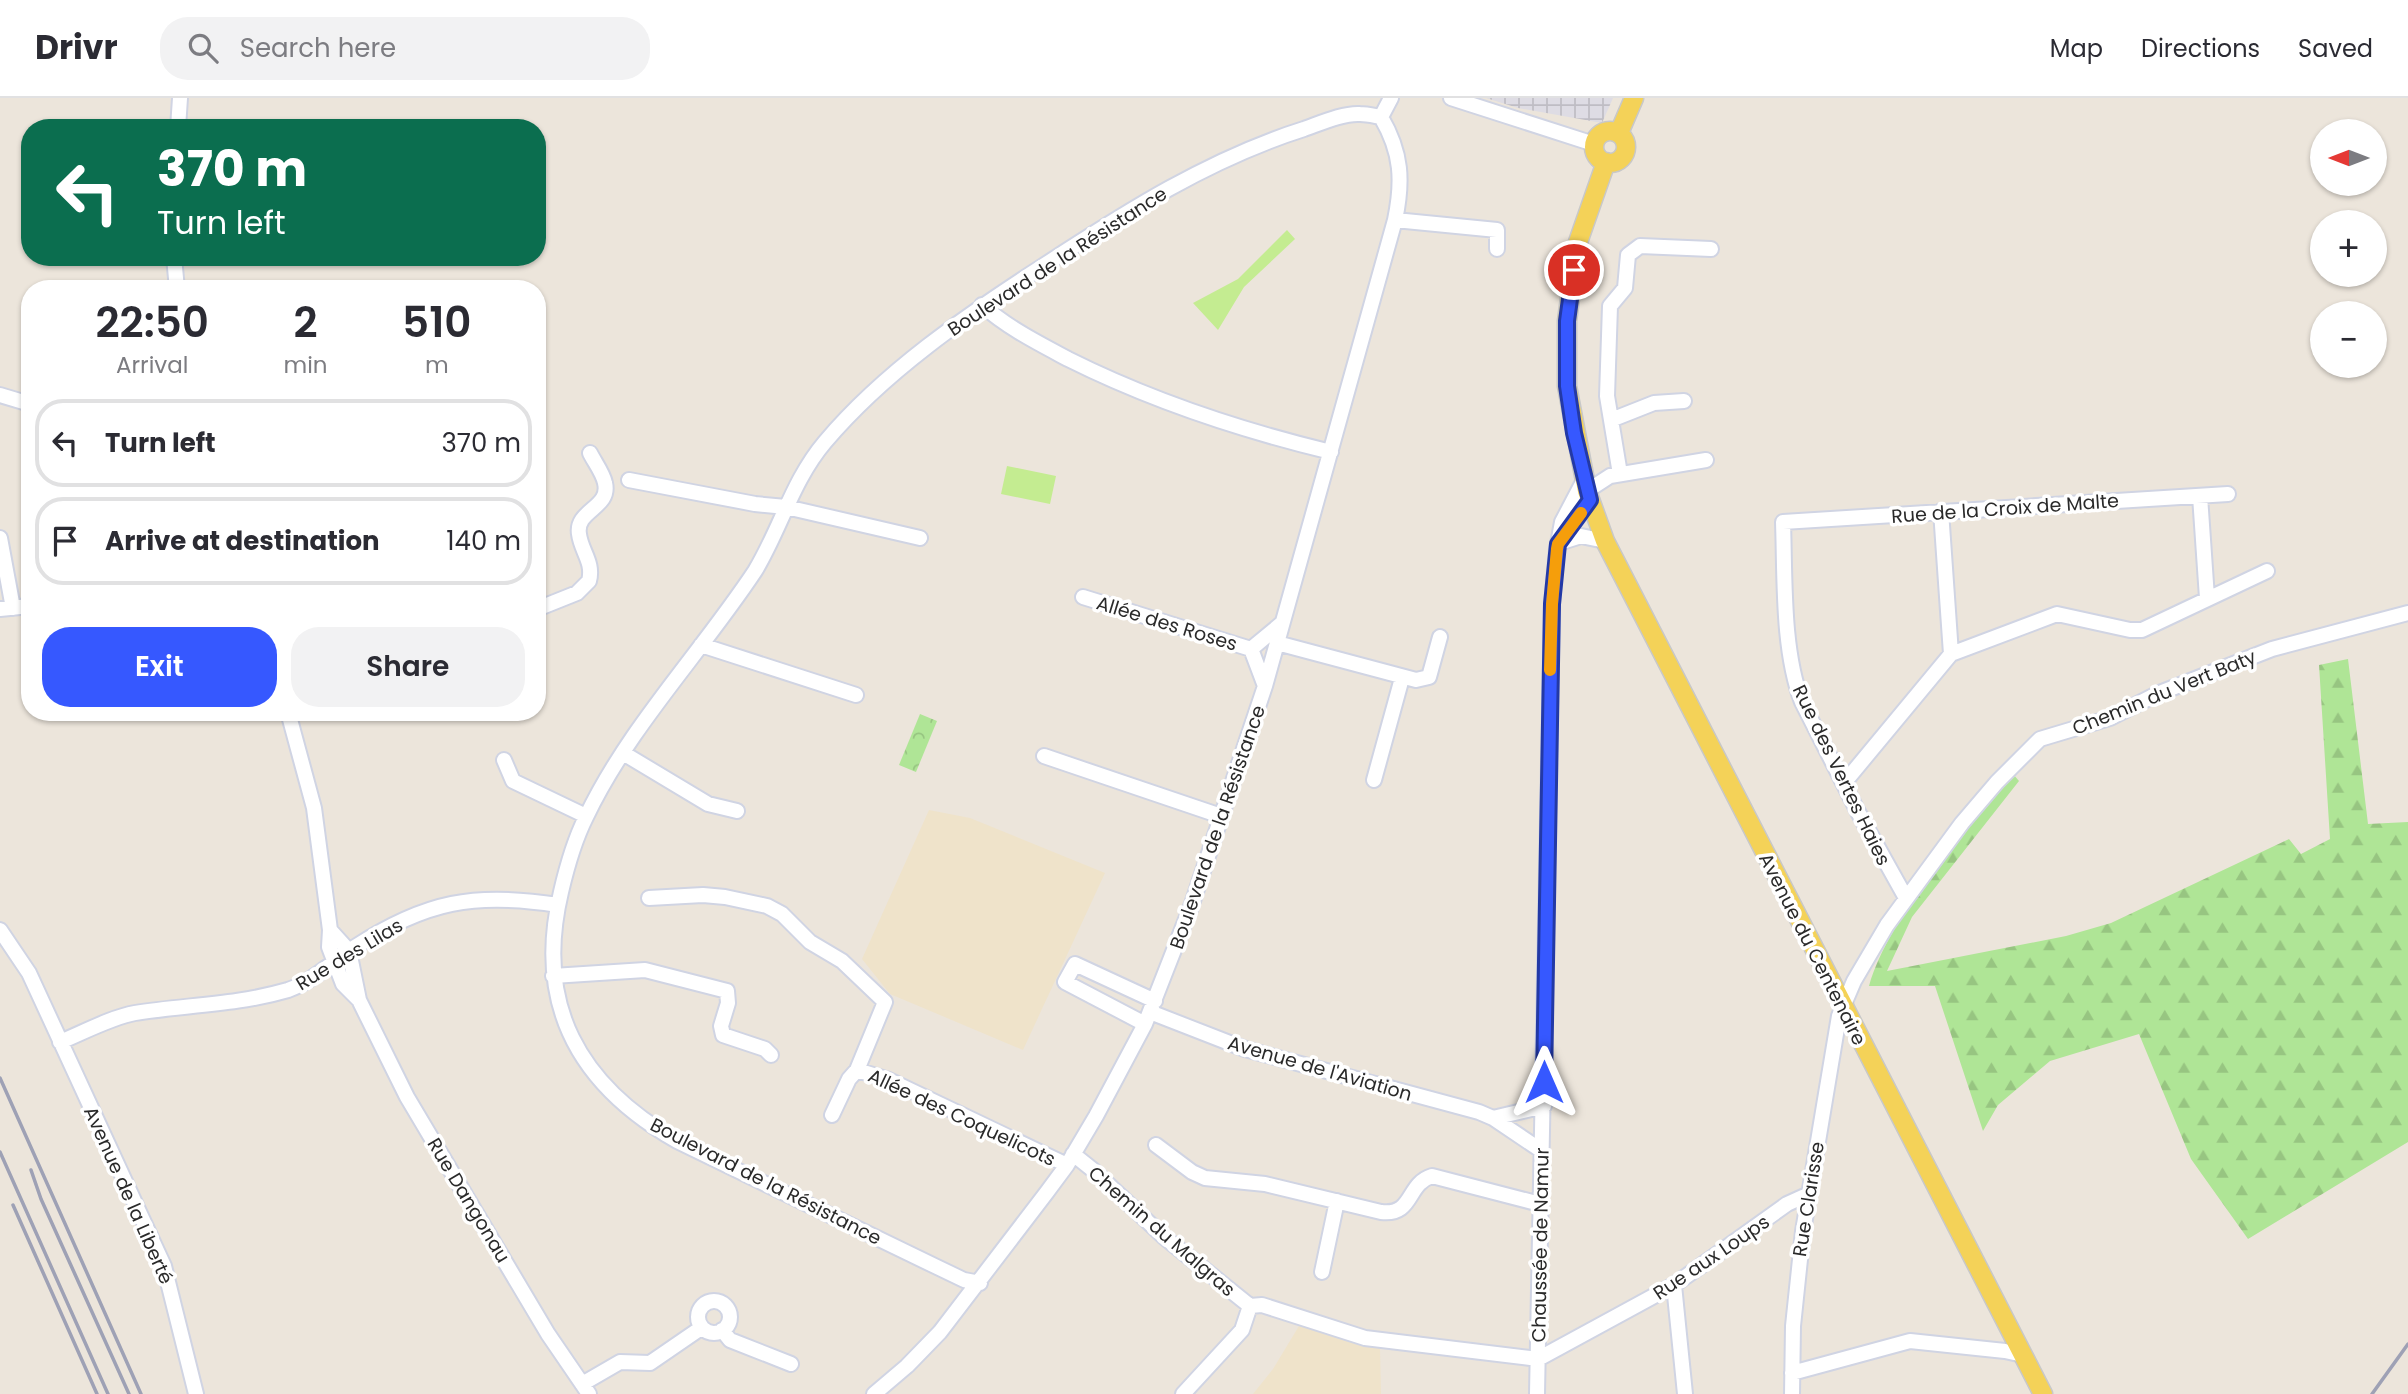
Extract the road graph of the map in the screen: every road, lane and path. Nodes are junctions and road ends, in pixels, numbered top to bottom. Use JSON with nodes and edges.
{"nodes":[{"id":1,"x":180,"y":98,"type":"edge"},
{"id":2,"x":1391,"y":98,"type":"edge"},
{"id":3,"x":1451,"y":98,"type":"edge"},
{"id":4,"x":1634,"y":98,"type":"edge"},
{"id":5,"x":1381,"y":117,"type":"junction"},
{"id":6,"x":179,"y":119,"type":"edge"},
{"id":7,"x":1619,"y":133,"type":"junction"},
{"id":8,"x":1594,"y":144,"type":"junction"},
{"id":9,"x":1606,"y":162,"type":"junction"},
{"id":10,"x":1395,"y":220,"type":"junction"},
{"id":11,"x":1711,"y":248,"type":"dead end"},
{"id":12,"x":1497,"y":249,"type":"dead end"},
{"id":13,"x":982,"y":305,"type":"junction"},
{"id":14,"x":0,"y":395,"type":"edge"},
{"id":15,"x":21,"y":401,"type":"edge"},
{"id":16,"x":1684,"y":401,"type":"dead end"},
{"id":17,"x":1611,"y":420,"type":"junction"},
{"id":18,"x":1331,"y":452,"type":"junction"},
{"id":19,"x":590,"y":453,"type":"dead end"},
{"id":20,"x":1706,"y":460,"type":"dead end"},
{"id":21,"x":1620,"y":474,"type":"junction"},
{"id":22,"x":629,"y":480,"type":"dead end"},
{"id":23,"x":1587,"y":490,"type":"junction"},
{"id":24,"x":2228,"y":494,"type":"dead end"},
{"id":25,"x":2200,"y":496,"type":"junction"},
{"id":26,"x":786,"y":506,"type":"junction"},
{"id":27,"x":1941,"y":511,"type":"junction"},
{"id":28,"x":1783,"y":522,"type":"joint"},
{"id":29,"x":0,"y":538,"type":"edge"},
{"id":30,"x":920,"y":538,"type":"dead end"},
{"id":31,"x":1605,"y":541,"type":"junction"},
{"id":32,"x":1558,"y":544,"type":"junction"},
{"id":33,"x":2267,"y":571,"type":"dead end"},
{"id":34,"x":1083,"y":597,"type":"dead end"},
{"id":35,"x":2207,"y":598,"type":"junction"},
{"id":36,"x":546,"y":605,"type":"edge"},
{"id":37,"x":6,"y":609,"type":"edge"},
{"id":38,"x":2408,"y":613,"type":"edge"},
{"id":39,"x":1282,"y":624,"type":"junction"},
{"id":40,"x":1440,"y":637,"type":"dead end"},
{"id":41,"x":1277,"y":643,"type":"junction"},
{"id":42,"x":701,"y":645,"type":"junction"},
{"id":43,"x":1251,"y":649,"type":"junction"},
{"id":44,"x":1951,"y":654,"type":"junction"},
{"id":45,"x":1402,"y":678,"type":"junction"},
{"id":46,"x":1265,"y":686,"type":"junction"},
{"id":47,"x":856,"y":695,"type":"dead end"},
{"id":48,"x":290,"y":721,"type":"edge"},
{"id":49,"x":623,"y":753,"type":"junction"},
{"id":50,"x":1044,"y":756,"type":"dead end"},
{"id":51,"x":504,"y":760,"type":"dead end"},
{"id":52,"x":1374,"y":780,"type":"dead end"},
{"id":53,"x":1844,"y":783,"type":"junction"},
{"id":54,"x":737,"y":811,"type":"dead end"},
{"id":55,"x":586,"y":816,"type":"junction"},
{"id":56,"x":1221,"y":816,"type":"junction"},
{"id":57,"x":649,"y":898,"type":"dead end"},
{"id":58,"x":1906,"y":898,"type":"junction"},
{"id":59,"x":558,"y":905,"type":"junction"},
{"id":60,"x":0,"y":930,"type":"edge"},
{"id":61,"x":330,"y":930,"type":"junction"},
{"id":62,"x":349,"y":951,"type":"junction"},
{"id":63,"x":332,"y":962,"type":"junction"},
{"id":64,"x":553,"y":976,"type":"junction"},
{"id":65,"x":359,"y":1000,"type":"junction"},
{"id":66,"x":1843,"y":1006,"type":"junction"},
{"id":67,"x":1150,"y":1012,"type":"junction"},
{"id":68,"x":60,"y":1042,"type":"junction"},
{"id":69,"x":771,"y":1055,"type":"dead end"},
{"id":70,"x":857,"y":1069,"type":"junction"},
{"id":71,"x":1544,"y":1106,"type":"junction"},
{"id":72,"x":832,"y":1115,"type":"dead end"},
{"id":73,"x":1493,"y":1118,"type":"junction"},
{"id":74,"x":1156,"y":1145,"type":"dead end"},
{"id":75,"x":1542,"y":1151,"type":"junction"},
{"id":76,"x":1070,"y":1160,"type":"junction"},
{"id":77,"x":1809,"y":1194,"type":"junction"},
{"id":78,"x":1337,"y":1201,"type":"junction"},
{"id":79,"x":1540,"y":1204,"type":"junction"},
{"id":80,"x":1322,"y":1272,"type":"dead end"},
{"id":81,"x":980,"y":1283,"type":"junction"},
{"id":82,"x":1674,"y":1285,"type":"junction"},
{"id":83,"x":1250,"y":1306,"type":"junction"},
{"id":84,"x":701,"y":1328,"type":"junction"},
{"id":85,"x":723,"y":1330,"type":"junction"},
{"id":86,"x":2023,"y":1355,"type":"junction"},
{"id":87,"x":1538,"y":1359,"type":"junction"},
{"id":88,"x":791,"y":1364,"type":"dead end"},
{"id":89,"x":1792,"y":1373,"type":"junction"},
{"id":90,"x":586,"y":1389,"type":"edge"},
{"id":91,"x":196,"y":1394,"type":"edge"},
{"id":92,"x":874,"y":1394,"type":"edge"},
{"id":93,"x":1183,"y":1394,"type":"edge"},
{"id":94,"x":1537,"y":1394,"type":"edge"},
{"id":95,"x":1685,"y":1394,"type":"edge"},
{"id":96,"x":1791,"y":1394,"type":"edge"},
{"id":97,"x":2043,"y":1394,"type":"edge"}],
"edges":[{"from":1,"to":6,"type":"street"},
{"from":2,"to":5,"type":"street"},
{"from":3,"to":8,"type":"street"},
{"from":4,"to":7,"type":"main road"},
{"from":5,"to":10,"type":"street","name":"Boulevard de la Résistance"},
{"from":5,"to":13,"type":"street","name":"Boulevard de la Résistance"},
{"from":7,"to":8,"type":"main road"},
{"from":7,"to":9,"type":"main road"},
{"from":8,"to":9,"type":"main road"},
{"from":9,"to":23,"type":"main road","name":"Avenue du Centenaire"},
{"from":10,"to":12,"type":"street"},
{"from":10,"to":18,"type":"street","name":"Boulevard de la Résistance"},
{"from":11,"to":17,"type":"street"},
{"from":13,"to":18,"type":"street"},
{"from":13,"to":26,"type":"street","name":"Boulevard de la Résistance"},
{"from":14,"to":15,"type":"street"},
{"from":16,"to":17,"type":"street"},
{"from":17,"to":21,"type":"street"},
{"from":18,"to":39,"type":"street","name":"Boulevard de la Résistance"},
{"from":19,"to":36,"type":"street"},
{"from":20,"to":21,"type":"street"},
{"from":21,"to":23,"type":"street"},
{"from":22,"to":26,"type":"street"},
{"from":23,"to":31,"type":"main road","name":"Avenue du Centenaire"},
{"from":23,"to":32,"type":"street"},
{"from":23,"to":32,"type":"street","name":"Chaussée de Namur"},
{"from":24,"to":25,"type":"street","name":"Rue de la Croix de Malte"},
{"from":25,"to":27,"type":"street","name":"Rue de la Croix de Malte"},
{"from":25,"to":35,"type":"street"},
{"from":26,"to":30,"type":"street"},
{"from":26,"to":42,"type":"street","name":"Boulevard de la Résistance"},
{"from":27,"to":28,"type":"street","name":"Rue de la Croix de Malte"},
{"from":27,"to":44,"type":"street"},
{"from":28,"to":53,"type":"street","name":"Rue des Vertes Haies"},
{"from":29,"to":37,"type":"street"},
{"from":31,"to":32,"type":"street"},
{"from":31,"to":66,"type":"main road","name":"Avenue du Centenaire"},
{"from":32,"to":71,"type":"street","name":"Chaussée de Namur"},
{"from":33,"to":35,"type":"street"},
{"from":34,"to":43,"type":"street","name":"Allée des Roses"},
{"from":35,"to":44,"type":"street"},
{"from":38,"to":58,"type":"street","name":"Chemin du Vert Baty"},
{"from":39,"to":41,"type":"street","name":"Boulevard de la Résistance"},
{"from":39,"to":43,"type":"street","name":"Allée des Roses"},
{"from":40,"to":45,"type":"street"},
{"from":41,"to":45,"type":"street"},
{"from":41,"to":46,"type":"street","name":"Boulevard de la Résistance"},
{"from":42,"to":47,"type":"street"},
{"from":42,"to":49,"type":"street","name":"Boulevard de la Résistance"},
{"from":43,"to":46,"type":"street","name":"Allée des Roses"},
{"from":44,"to":53,"type":"street"},
{"from":45,"to":52,"type":"street"},
{"from":46,"to":56,"type":"street","name":"Boulevard de la Résistance"},
{"from":48,"to":61,"type":"street"},
{"from":49,"to":54,"type":"street"},
{"from":49,"to":55,"type":"street","name":"Boulevard de la Résistance"},
{"from":50,"to":56,"type":"street"},
{"from":51,"to":55,"type":"street"},
{"from":53,"to":58,"type":"street","name":"Rue des Vertes Haies"},
{"from":55,"to":59,"type":"street","name":"Boulevard de la Résistance"},
{"from":56,"to":67,"type":"street","name":"Boulevard de la Résistance"},
{"from":57,"to":70,"type":"street","name":"Allée des Coquelicots"},
{"from":58,"to":66,"type":"street","name":"Chemin du Vert Baty"},
{"from":59,"to":62,"type":"street","name":"Rue des Lilas"},
{"from":59,"to":64,"type":"street","name":"Boulevard de la Résistance"},
{"from":60,"to":68,"type":"street","name":"Avenue de la Liberté"},
{"from":61,"to":62,"type":"street"},
{"from":61,"to":63,"type":"street"},
{"from":62,"to":63,"type":"street","name":"Rue des Lilas"},
{"from":62,"to":65,"type":"street","name":"Rue Dangonau"},
{"from":63,"to":65,"type":"street","name":"Rue Dangonau"},
{"from":63,"to":68,"type":"street","name":"Rue des Lilas"},
{"from":64,"to":69,"type":"street"},
{"from":64,"to":81,"type":"street","name":"Boulevard de la Résistance"},
{"from":65,"to":90,"type":"street","name":"Rue Dangonau"},
{"from":66,"to":77,"type":"street","name":"Rue Clarisse"},
{"from":66,"to":86,"type":"main road","name":"Avenue du Centenaire"},
{"from":67,"to":67,"type":"street"},
{"from":67,"to":73,"type":"street","name":"Avenue de l'Aviation"},
{"from":67,"to":76,"type":"street","name":"Boulevard de la Résistance"},
{"from":68,"to":91,"type":"street","name":"Avenue de la Liberté"},
{"from":70,"to":72,"type":"street","name":"Allée des Coquelicots"},
{"from":70,"to":76,"type":"street","name":"Allée des Coquelicots"},
{"from":71,"to":73,"type":"street"},
{"from":71,"to":75,"type":"street","name":"Chaussée de Namur"},
{"from":73,"to":75,"type":"street","name":"Avenue de l'Aviation"},
{"from":74,"to":78,"type":"street"},
{"from":75,"to":79,"type":"street","name":"Chaussée de Namur"},
{"from":76,"to":81,"type":"street","name":"Boulevard de la Résistance"},
{"from":76,"to":83,"type":"street","name":"Chemin du Malgras"},
{"from":77,"to":82,"type":"street","name":"Rue aux Loups"},
{"from":77,"to":89,"type":"street","name":"Rue Clarisse"},
{"from":78,"to":79,"type":"street"},
{"from":78,"to":80,"type":"street"},
{"from":79,"to":87,"type":"street","name":"Chaussée de Namur"},
{"from":81,"to":92,"type":"street"},
{"from":82,"to":87,"type":"street","name":"Rue aux Loups"},
{"from":82,"to":95,"type":"street"},
{"from":83,"to":87,"type":"street","name":"Chemin du Malgras"},
{"from":83,"to":93,"type":"street"},
{"from":84,"to":85,"type":"street"},
{"from":84,"to":85,"type":"street"},
{"from":84,"to":90,"type":"street"},
{"from":85,"to":88,"type":"street"},
{"from":86,"to":89,"type":"street"},
{"from":86,"to":97,"type":"main road","name":"Avenue du Centenaire"},
{"from":87,"to":94,"type":"street","name":"Chaussée de Namur"},
{"from":89,"to":96,"type":"street","name":"Rue Clarisse"}]}
